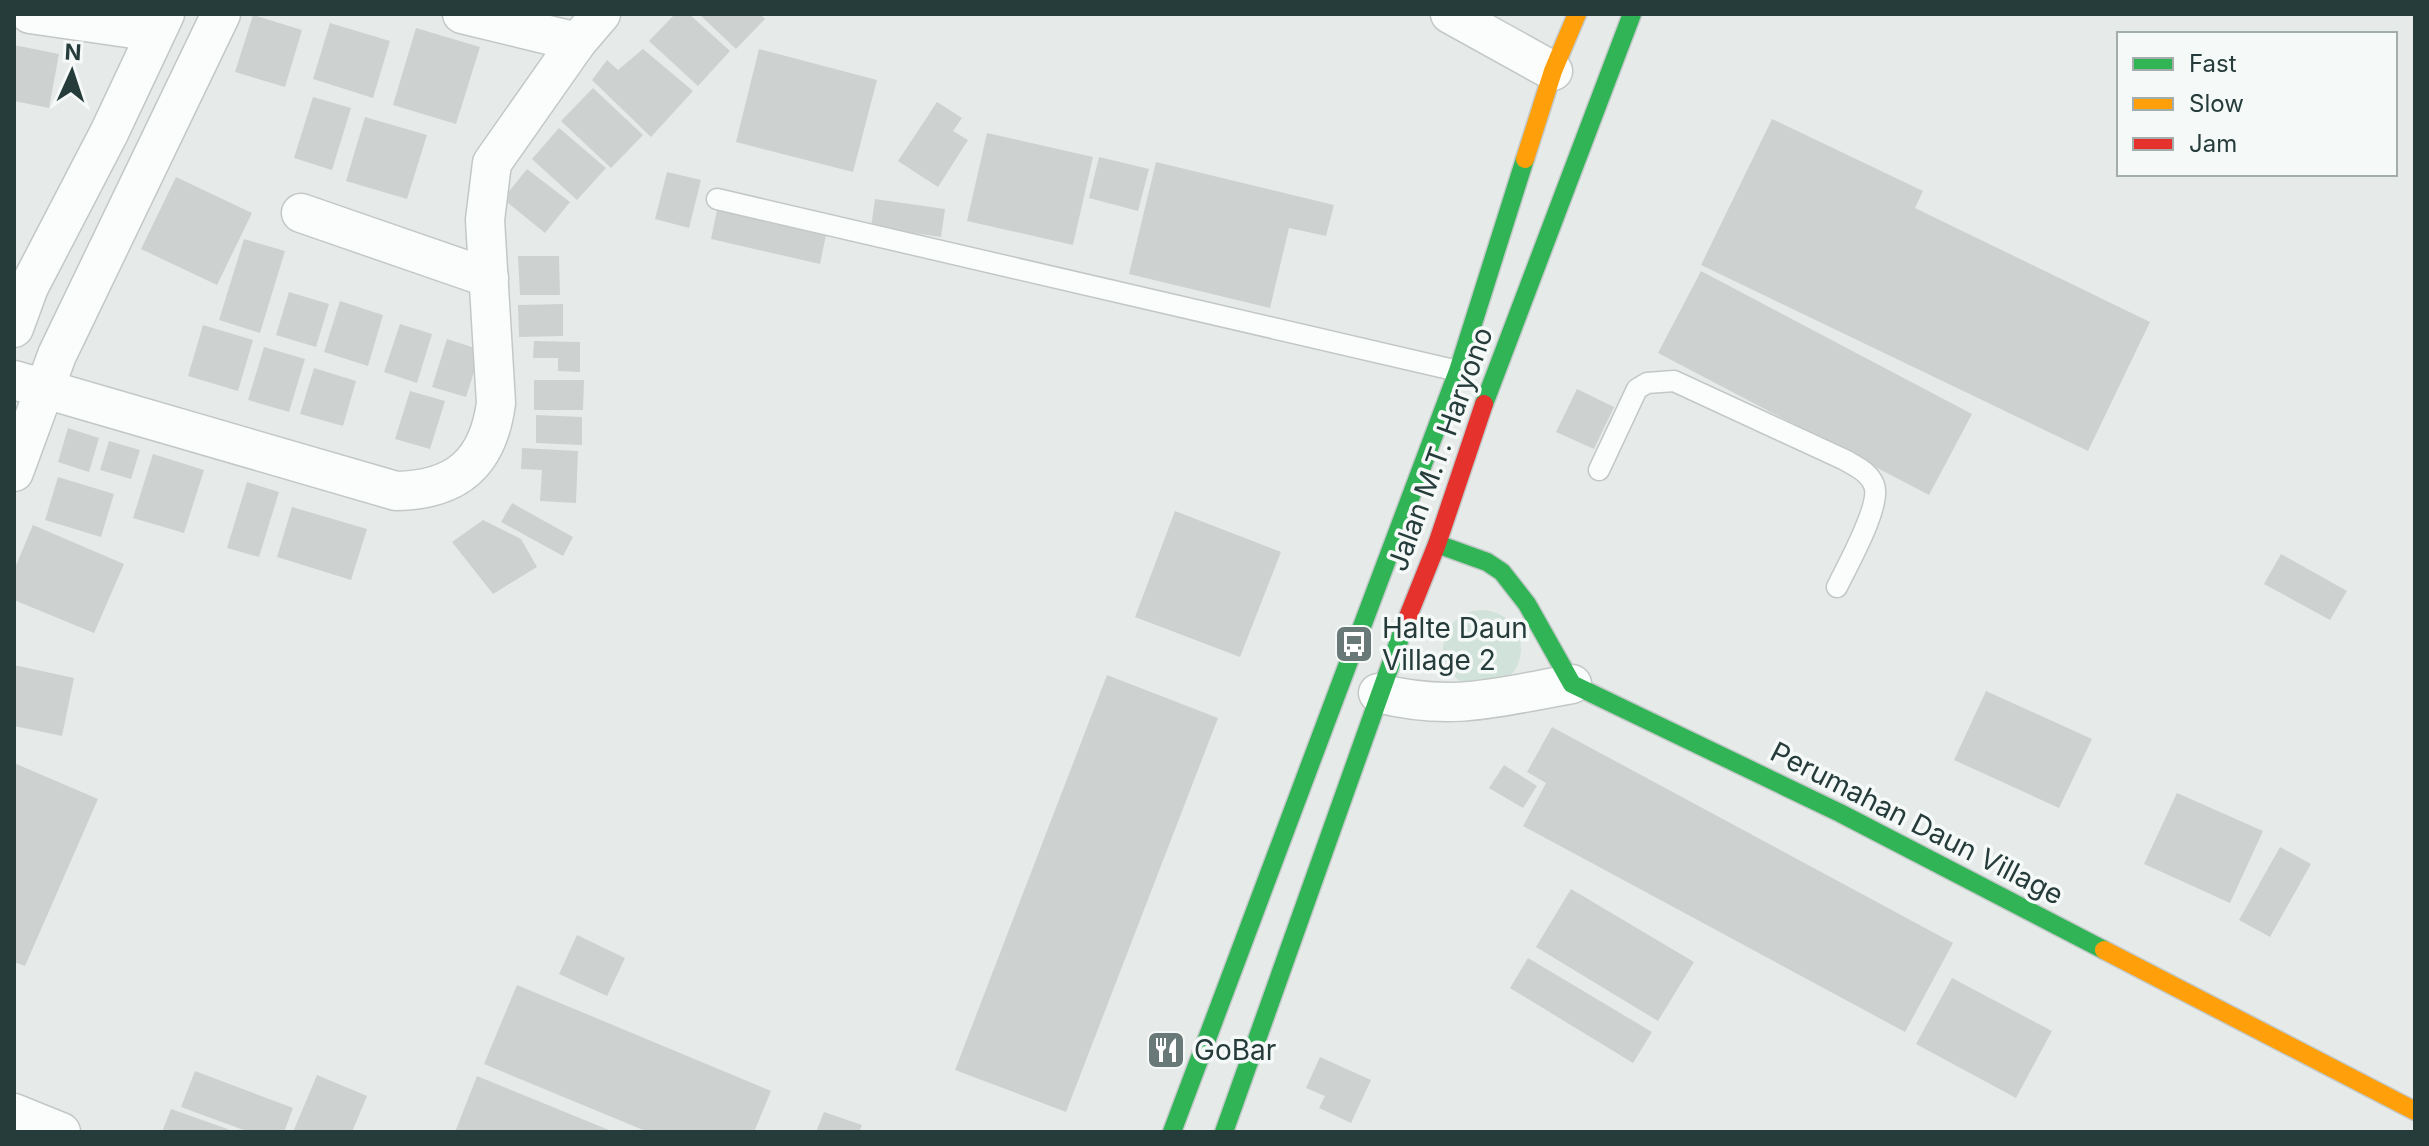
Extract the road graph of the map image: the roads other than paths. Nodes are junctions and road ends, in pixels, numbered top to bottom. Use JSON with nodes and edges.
{"nodes":[{"id":1,"x":30,"y":14,"type":"edge"},
{"id":2,"x":221,"y":14,"type":"edge"},
{"id":3,"x":462,"y":14,"type":"edge"},
{"id":4,"x":1450,"y":14,"type":"edge"},
{"id":5,"x":1577,"y":14,"type":"edge"},
{"id":6,"x":1632,"y":14,"type":"edge"},
{"id":7,"x":160,"y":23,"type":"edge"},
{"id":8,"x":589,"y":28,"type":"edge"},
{"id":9,"x":1553,"y":71,"type":"junction"},
{"id":10,"x":717,"y":199,"type":"dead end"},
{"id":11,"x":301,"y":213,"type":"dead end"},
{"id":12,"x":489,"y":278,"type":"junction"},
{"id":13,"x":22,"y":286,"type":"edge"},
{"id":14,"x":14,"y":328,"type":"edge"},
{"id":15,"x":1458,"y":371,"type":"junction"},
{"id":16,"x":28,"y":385,"type":"edge"},
{"id":17,"x":1599,"y":470,"type":"dead end"},
{"id":18,"x":14,"y":472,"type":"edge"},
{"id":19,"x":1418,"y":537,"type":"junction"},
{"id":20,"x":1837,"y":587,"type":"dead end"},
{"id":21,"x":1340,"y":682,"type":"junction"},
{"id":22,"x":1572,"y":684,"type":"junction"},
{"id":23,"x":1378,"y":693,"type":"junction"},
{"id":24,"x":2415,"y":1111,"type":"edge"},
{"id":25,"x":14,"y":1113,"type":"edge"},
{"id":26,"x":61,"y":1132,"type":"edge"},
{"id":27,"x":1172,"y":1132,"type":"edge"},
{"id":28,"x":1224,"y":1132,"type":"edge"}],
"edges":[{"from":1,"to":7,"type":"street"},
{"from":2,"to":16,"type":"street"},
{"from":3,"to":8,"type":"street"},
{"from":4,"to":9,"type":"street"},
{"from":5,"to":9,"type":"main road","name":"Jalan M.T. Haryono"},
{"from":6,"to":19,"type":"main road","name":"Jalan M.T. Haryono"},
{"from":7,"to":13,"type":"street"},
{"from":8,"to":12,"type":"street"},
{"from":9,"to":15,"type":"main road","name":"Jalan M.T. Haryono"},
{"from":10,"to":15,"type":"lane"},
{"from":11,"to":12,"type":"street"},
{"from":12,"to":16,"type":"street"},
{"from":13,"to":14,"type":"street"},
{"from":15,"to":19,"type":"main road","name":"Jalan M.T. Haryono"},
{"from":16,"to":18,"type":"street"},
{"from":17,"to":20,"type":"lane"},
{"from":19,"to":21,"type":"main road","name":"Jalan M.T. Haryono"},
{"from":19,"to":22,"type":"main road"},
{"from":19,"to":23,"type":"main road","name":"Jalan M.T. Haryono"},
{"from":21,"to":23,"type":"main road"},
{"from":21,"to":27,"type":"main road","name":"Jalan M.T. Haryono"},
{"from":22,"to":23,"type":"street"},
{"from":22,"to":24,"type":"main road","name":"Perumahan Daun Village"},
{"from":23,"to":28,"type":"main road","name":"Jalan M.T. Haryono"},
{"from":25,"to":26,"type":"street"}]}
